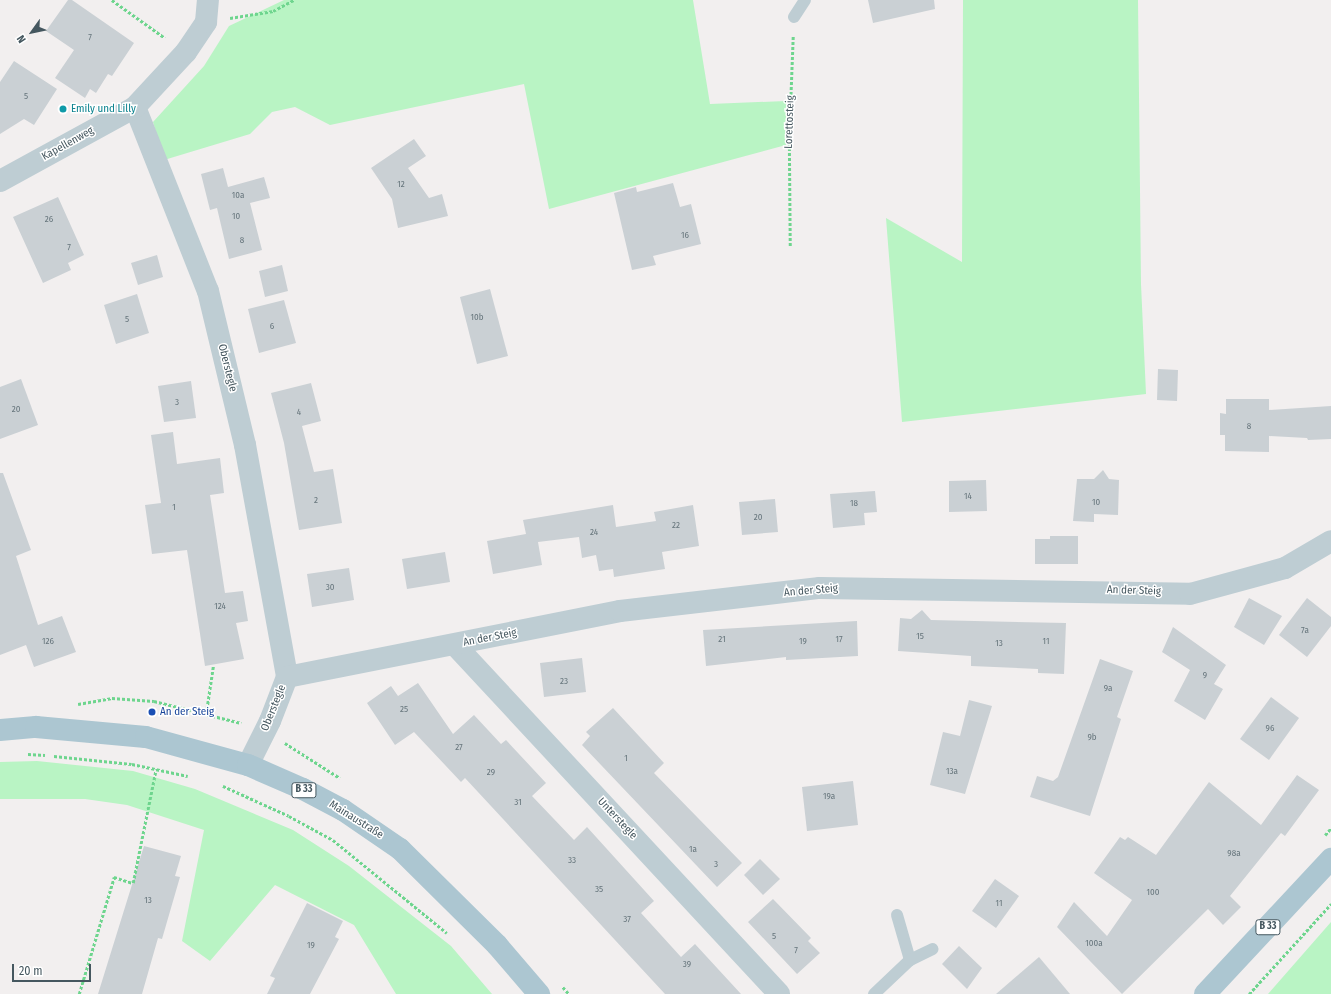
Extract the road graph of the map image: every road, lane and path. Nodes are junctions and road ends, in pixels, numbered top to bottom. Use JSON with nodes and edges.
{"nodes":[{"id":1,"x":112,"y":0,"type":"edge"},
{"id":2,"x":208,"y":0,"type":"edge"},
{"id":3,"x":294,"y":0,"type":"edge"},
{"id":4,"x":805,"y":0,"type":"edge"},
{"id":5,"x":794,"y":17,"type":"joint"},
{"id":6,"x":206,"y":22,"type":"junction"},
{"id":7,"x":186,"y":52,"type":"junction"},
{"id":8,"x":135,"y":107,"type":"junction"},
{"id":9,"x":0,"y":181,"type":"edge"},
{"id":10,"x":790,"y":246,"type":"dead end"},
{"id":11,"x":1331,"y":541,"type":"edge"},
{"id":12,"x":455,"y":645,"type":"junction"},
{"id":13,"x":213,"y":666,"type":"dead end"},
{"id":14,"x":287,"y":677,"type":"junction"},
{"id":15,"x":206,"y":714,"type":"dead end"},
{"id":16,"x":0,"y":730,"type":"edge"},
{"id":17,"x":22,"y":754,"type":"dead end"},
{"id":18,"x":248,"y":765,"type":"junction"},
{"id":19,"x":156,"y":769,"type":"junction"},
{"id":20,"x":194,"y":778,"type":"dead end"},
{"id":21,"x":216,"y":782,"type":"dead end"},
{"id":22,"x":1331,"y":859,"type":"edge"},
{"id":23,"x":1331,"y":904,"type":"edge"},
{"id":24,"x":897,"y":915,"type":"dead end"},
{"id":25,"x":454,"y":939,"type":"dead end"},
{"id":26,"x":933,"y":949,"type":"dead end"},
{"id":27,"x":910,"y":960,"type":"junction"},
{"id":28,"x":79,"y":994,"type":"edge"},
{"id":29,"x":539,"y":994,"type":"edge"},
{"id":30,"x":779,"y":994,"type":"edge"},
{"id":31,"x":874,"y":994,"type":"edge"},
{"id":32,"x":1206,"y":994,"type":"edge"},
{"id":33,"x":1249,"y":994,"type":"edge"}],
"edges":[{"from":1,"to":7,"type":"path"},
{"from":2,"to":6,"type":"street"},
{"from":3,"to":6,"type":"path"},
{"from":4,"to":5,"type":"lane"},
{"from":5,"to":10,"type":"path","name":"Lorettosteig"},
{"from":6,"to":7,"type":"street"},
{"from":7,"to":8,"type":"street"},
{"from":8,"to":9,"type":"street","name":"Kapellenweg"},
{"from":8,"to":14,"type":"street","name":"Oberstegle"},
{"from":11,"to":12,"type":"street","name":"An der Steig"},
{"from":12,"to":14,"type":"street","name":"An der Steig"},
{"from":12,"to":30,"type":"street","name":"Unterstegle"},
{"from":13,"to":15,"type":"path"},
{"from":14,"to":18,"type":"street","name":"Oberstegle"},
{"from":16,"to":18,"type":"main road","name":"Mainaustraße","number":"B 33"},
{"from":17,"to":19,"type":"path"},
{"from":18,"to":29,"type":"main road","name":"Mainaustraße","number":"B 33"},
{"from":19,"to":20,"type":"path"},
{"from":19,"to":28,"type":"path"},
{"from":21,"to":25,"type":"path"},
{"from":22,"to":32,"type":"main road","number":"B 33"},
{"from":23,"to":33,"type":"path"},
{"from":24,"to":27,"type":"lane"},
{"from":26,"to":27,"type":"lane"},
{"from":27,"to":31,"type":"lane"}]}
